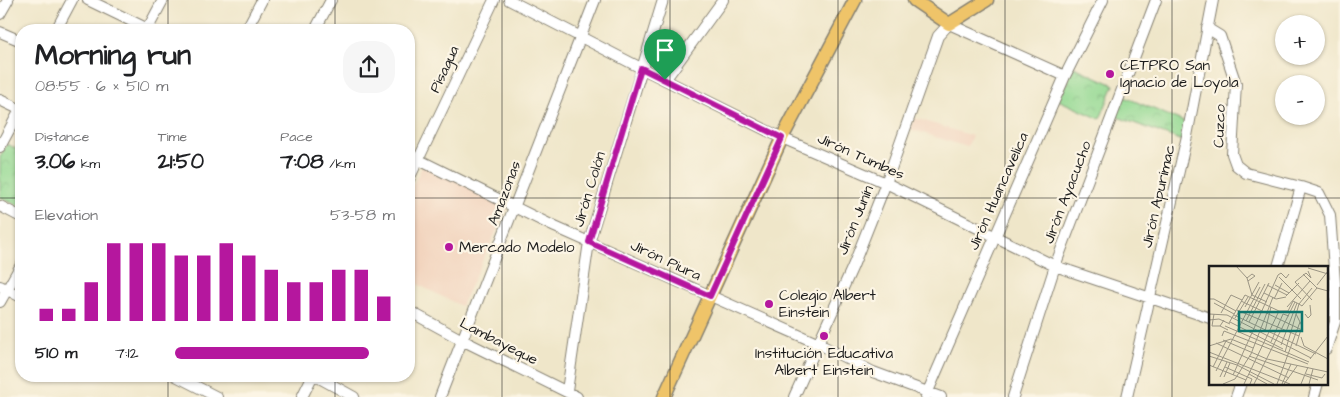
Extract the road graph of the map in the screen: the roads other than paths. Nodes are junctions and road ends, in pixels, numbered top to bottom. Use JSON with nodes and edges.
{"nodes":[{"id":1,"x":8,"y":0,"type":"edge"},
{"id":2,"x":72,"y":0,"type":"edge"},
{"id":3,"x":88,"y":0,"type":"edge"},
{"id":4,"x":163,"y":0,"type":"edge"},
{"id":5,"x":262,"y":0,"type":"edge"},
{"id":6,"x":331,"y":0,"type":"edge"},
{"id":7,"x":494,"y":0,"type":"edge"},
{"id":8,"x":509,"y":0,"type":"edge"},
{"id":9,"x":594,"y":0,"type":"edge"},
{"id":10,"x":663,"y":0,"type":"edge"},
{"id":11,"x":723,"y":0,"type":"edge"},
{"id":12,"x":855,"y":0,"type":"edge"},
{"id":13,"x":914,"y":0,"type":"edge"},
{"id":14,"x":987,"y":0,"type":"edge"},
{"id":15,"x":1103,"y":0,"type":"edge"},
{"id":16,"x":1156,"y":0,"type":"edge"},
{"id":17,"x":1213,"y":0,"type":"edge"},
{"id":18,"x":0,"y":14,"type":"edge"},
{"id":19,"x":59,"y":24,"type":"edge"},
{"id":20,"x":136,"y":24,"type":"edge"},
{"id":21,"x":151,"y":24,"type":"edge"},
{"id":22,"x":249,"y":24,"type":"edge"},
{"id":23,"x":318,"y":24,"type":"edge"},
{"id":24,"x":949,"y":24,"type":"junction"},
{"id":25,"x":1207,"y":28,"type":"junction"},
{"id":26,"x":0,"y":32,"type":"edge"},
{"id":27,"x":581,"y":37,"type":"junction"},
{"id":28,"x":15,"y":38,"type":"edge"},
{"id":29,"x":641,"y":68,"type":"junction"},
{"id":30,"x":1065,"y":76,"type":"junction"},
{"id":31,"x":665,"y":80,"type":"junction"},
{"id":32,"x":0,"y":100,"type":"edge"},
{"id":33,"x":15,"y":107,"type":"edge"},
{"id":34,"x":15,"y":121,"type":"edge"},
{"id":35,"x":782,"y":138,"type":"junction"},
{"id":36,"x":0,"y":147,"type":"edge"},
{"id":37,"x":415,"y":155,"type":"edge"},
{"id":38,"x":415,"y":157,"type":"edge"},
{"id":39,"x":886,"y":182,"type":"junction"},
{"id":40,"x":1301,"y":187,"type":"junction"},
{"id":41,"x":0,"y":206,"type":"edge"},
{"id":42,"x":515,"y":207,"type":"junction"},
{"id":43,"x":15,"y":214,"type":"edge"},
{"id":44,"x":994,"y":237,"type":"junction"},
{"id":45,"x":589,"y":242,"type":"junction"},
{"id":46,"x":1056,"y":266,"type":"junction"},
{"id":47,"x":1278,"y":266,"type":"edge"},
{"id":48,"x":15,"y":273,"type":"edge"},
{"id":49,"x":3,"y":288,"type":"edge"},
{"id":50,"x":15,"y":294,"type":"edge"},
{"id":51,"x":710,"y":296,"type":"junction"},
{"id":52,"x":1150,"y":299,"type":"junction"},
{"id":53,"x":0,"y":302,"type":"edge"},
{"id":54,"x":415,"y":313,"type":"edge"},
{"id":55,"x":1209,"y":318,"type":"edge"},
{"id":56,"x":462,"y":340,"type":"junction"},
{"id":57,"x":1328,"y":343,"type":"edge"},
{"id":58,"x":819,"y":344,"type":"junction"},
{"id":59,"x":187,"y":382,"type":"edge"},
{"id":60,"x":310,"y":382,"type":"edge"},
{"id":61,"x":326,"y":382,"type":"edge"},
{"id":62,"x":1241,"y":384,"type":"edge"},
{"id":63,"x":1318,"y":384,"type":"edge"},
{"id":64,"x":566,"y":391,"type":"junction"},
{"id":65,"x":927,"y":394,"type":"edge"},
{"id":66,"x":216,"y":397,"type":"edge"},
{"id":67,"x":302,"y":397,"type":"edge"},
{"id":68,"x":354,"y":397,"type":"edge"},
{"id":69,"x":440,"y":397,"type":"edge"},
{"id":70,"x":577,"y":397,"type":"edge"},
{"id":71,"x":664,"y":397,"type":"edge"},
{"id":72,"x":794,"y":397,"type":"edge"},
{"id":73,"x":941,"y":397,"type":"edge"},
{"id":74,"x":1013,"y":397,"type":"edge"},
{"id":75,"x":1127,"y":397,"type":"edge"},
{"id":76,"x":1236,"y":397,"type":"edge"},
{"id":77,"x":1314,"y":397,"type":"edge"}],
"edges":[{"from":1,"to":18,"type":"street"},
{"from":2,"to":19,"type":"street"},
{"from":3,"to":20,"type":"street"},
{"from":4,"to":21,"type":"street"},
{"from":5,"to":22,"type":"street"},
{"from":6,"to":23,"type":"street"},
{"from":7,"to":37,"type":"street","name":"Pisagua"},
{"from":8,"to":27,"type":"street","name":"Jirón Tumbes"},
{"from":9,"to":27,"type":"street","name":"Amazonas"},
{"from":10,"to":29,"type":"street","name":"Jirón Colón"},
{"from":11,"to":31,"type":"street"},
{"from":12,"to":35,"type":"main road"},
{"from":13,"to":24,"type":"main road"},
{"from":14,"to":24,"type":"main road"},
{"from":15,"to":30,"type":"street","name":"Jirón Huancavelica"},
{"from":16,"to":46,"type":"street","name":"Jirón Ayacucho"},
{"from":17,"to":25,"type":"street","name":"Jirón Apurímac"},
{"from":24,"to":30,"type":"street"},
{"from":24,"to":39,"type":"street","name":"Jirón Junín"},
{"from":25,"to":40,"type":"street","name":"Cuzco"},
{"from":25,"to":52,"type":"street","name":"Jirón Apurímac"},
{"from":26,"to":28,"type":"street"},
{"from":27,"to":29,"type":"street","name":"Jirón Tumbes"},
{"from":27,"to":42,"type":"street","name":"Amazonas"},
{"from":29,"to":31,"type":"street","name":"Jirón Tumbes"},
{"from":29,"to":45,"type":"street","name":"Jirón Colón"},
{"from":30,"to":44,"type":"street","name":"Jirón Huancavelica"},
{"from":31,"to":35,"type":"street","name":"Jirón Tumbes"},
{"from":32,"to":33,"type":"street"},
{"from":34,"to":36,"type":"street"},
{"from":35,"to":39,"type":"street","name":"Jirón Tumbes"},
{"from":35,"to":51,"type":"main road"},
{"from":38,"to":42,"type":"street","name":"Jirón Piura"},
{"from":39,"to":44,"type":"street","name":"Jirón Tumbes"},
{"from":39,"to":58,"type":"street","name":"Jirón Junín"},
{"from":40,"to":47,"type":"street"},
{"from":40,"to":57,"type":"street","name":"Cuzco"},
{"from":41,"to":43,"type":"street"},
{"from":42,"to":45,"type":"street","name":"Jirón Piura"},
{"from":42,"to":56,"type":"street","name":"Amazonas"},
{"from":44,"to":46,"type":"street","name":"Jirón Tumbes"},
{"from":44,"to":65,"type":"street","name":"Jirón Huancavelica"},
{"from":45,"to":51,"type":"street","name":"Jirón Piura"},
{"from":45,"to":64,"type":"street","name":"Jirón Colón"},
{"from":46,"to":52,"type":"street","name":"Jirón Tumbes"},
{"from":46,"to":74,"type":"street","name":"Jirón Ayacucho"},
{"from":48,"to":49,"type":"street"},
{"from":49,"to":50,"type":"street"},
{"from":49,"to":53,"type":"street"},
{"from":51,"to":58,"type":"street","name":"Jirón Piura"},
{"from":51,"to":71,"type":"main road"},
{"from":52,"to":55,"type":"street","name":"Jirón Tumbes"},
{"from":52,"to":75,"type":"street","name":"Jirón Apurímac"},
{"from":54,"to":56,"type":"street","name":"Lambayeque"},
{"from":56,"to":64,"type":"street","name":"Lambayeque"},
{"from":56,"to":69,"type":"street","name":"Amazonas"},
{"from":58,"to":65,"type":"street","name":"Jirón Piura"},
{"from":58,"to":72,"type":"street","name":"Jirón Junín"},
{"from":59,"to":66,"type":"street"},
{"from":60,"to":67,"type":"street"},
{"from":61,"to":68,"type":"street"},
{"from":62,"to":76,"type":"street"},
{"from":63,"to":77,"type":"street"},
{"from":64,"to":70,"type":"street","name":"Lambayeque"},
{"from":65,"to":73,"type":"street","name":"Jirón Piura"}]}
